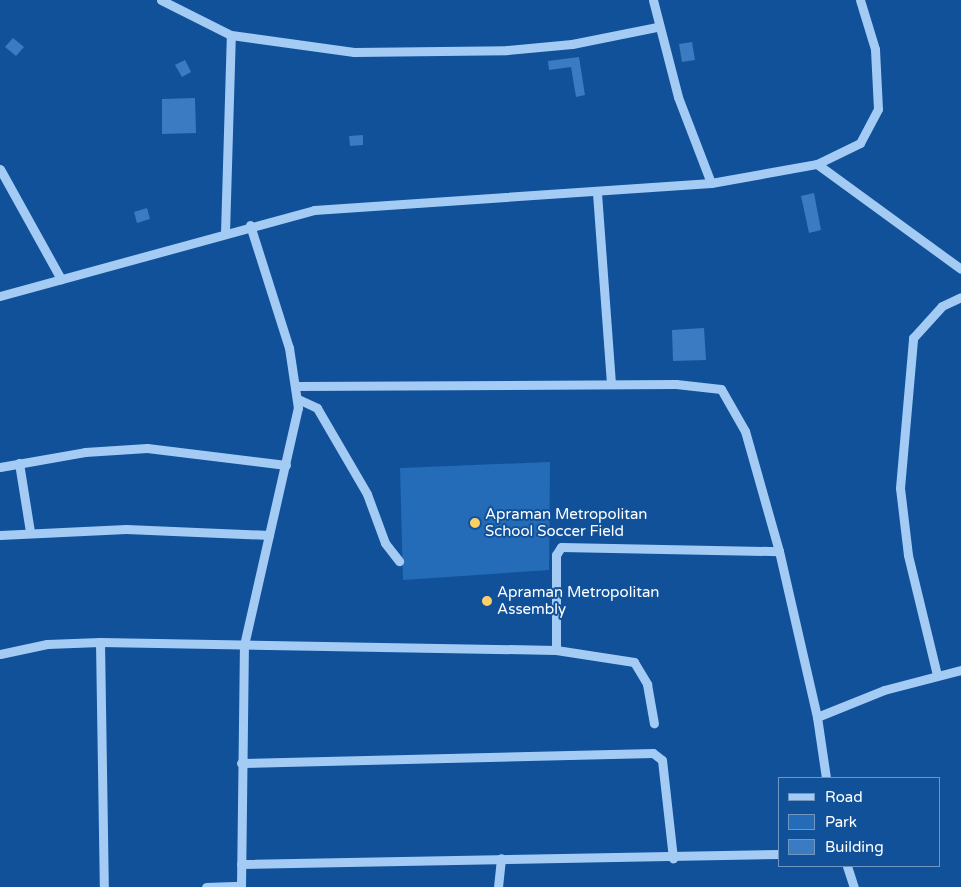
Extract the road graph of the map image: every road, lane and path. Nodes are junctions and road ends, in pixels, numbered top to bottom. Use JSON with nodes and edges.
{"nodes":[{"id":1,"x":653,"y":0,"type":"edge"},
{"id":2,"x":860,"y":0,"type":"edge"},
{"id":3,"x":166,"y":1,"type":"edge"},
{"id":4,"x":657,"y":27,"type":"junction"},
{"id":5,"x":231,"y":35,"type":"junction"},
{"id":6,"x":816,"y":164,"type":"junction"},
{"id":7,"x":0,"y":169,"type":"edge"},
{"id":8,"x":712,"y":183,"type":"junction"},
{"id":9,"x":597,"y":193,"type":"junction"},
{"id":10,"x":250,"y":225,"type":"junction"},
{"id":11,"x":225,"y":232,"type":"junction"},
{"id":12,"x":961,"y":269,"type":"edge"},
{"id":13,"x":61,"y":279,"type":"junction"},
{"id":14,"x":0,"y":296,"type":"edge"},
{"id":15,"x":961,"y":297,"type":"edge"},
{"id":16,"x":611,"y":383,"type":"junction"},
{"id":17,"x":298,"y":386,"type":"junction"},
{"id":18,"x":298,"y":399,"type":"junction"},
{"id":19,"x":19,"y":463,"type":"junction"},
{"id":20,"x":286,"y":465,"type":"junction"},
{"id":21,"x":0,"y":468,"type":"edge"},
{"id":22,"x":30,"y":532,"type":"junction"},
{"id":23,"x":0,"y":535,"type":"edge"},
{"id":24,"x":269,"y":535,"type":"junction"},
{"id":25,"x":779,"y":551,"type":"junction"},
{"id":26,"x":399,"y":561,"type":"dead end"},
{"id":27,"x":100,"y":642,"type":"junction"},
{"id":28,"x":244,"y":646,"type":"junction"},
{"id":29,"x":556,"y":650,"type":"junction"},
{"id":30,"x":0,"y":654,"type":"edge"},
{"id":31,"x":961,"y":670,"type":"edge"},
{"id":32,"x":937,"y":675,"type":"junction"},
{"id":33,"x":817,"y":717,"type":"junction"},
{"id":34,"x":654,"y":723,"type":"dead end"},
{"id":35,"x":242,"y":762,"type":"junction"},
{"id":36,"x":826,"y":777,"type":"edge"},
{"id":37,"x":778,"y":854,"type":"edge"},
{"id":38,"x":502,"y":858,"type":"junction"},
{"id":39,"x":673,"y":858,"type":"junction"},
{"id":40,"x":241,"y":864,"type":"junction"},
{"id":41,"x":848,"y":867,"type":"edge"},
{"id":42,"x":104,"y":887,"type":"edge"},
{"id":43,"x":206,"y":887,"type":"edge"},
{"id":44,"x":241,"y":887,"type":"edge"},
{"id":45,"x":498,"y":887,"type":"edge"},
{"id":46,"x":854,"y":887,"type":"edge"}],
"edges":[{"from":1,"to":4,"type":"street"},
{"from":2,"to":6,"type":"street"},
{"from":3,"to":5,"type":"street"},
{"from":4,"to":5,"type":"street"},
{"from":4,"to":8,"type":"street"},
{"from":5,"to":11,"type":"street"},
{"from":6,"to":8,"type":"street"},
{"from":6,"to":12,"type":"street"},
{"from":7,"to":13,"type":"street"},
{"from":8,"to":9,"type":"street"},
{"from":9,"to":10,"type":"street"},
{"from":9,"to":16,"type":"street"},
{"from":10,"to":11,"type":"street"},
{"from":10,"to":17,"type":"street"},
{"from":11,"to":13,"type":"street"},
{"from":13,"to":14,"type":"street"},
{"from":15,"to":32,"type":"street"},
{"from":16,"to":17,"type":"street"},
{"from":16,"to":25,"type":"street"},
{"from":17,"to":18,"type":"street"},
{"from":18,"to":20,"type":"street"},
{"from":18,"to":26,"type":"street"},
{"from":19,"to":20,"type":"street"},
{"from":19,"to":21,"type":"street"},
{"from":19,"to":22,"type":"street"},
{"from":20,"to":24,"type":"street"},
{"from":22,"to":23,"type":"street"},
{"from":22,"to":24,"type":"street"},
{"from":24,"to":28,"type":"street"},
{"from":25,"to":29,"type":"street"},
{"from":25,"to":33,"type":"street"},
{"from":27,"to":28,"type":"street"},
{"from":27,"to":30,"type":"street"},
{"from":27,"to":42,"type":"street"},
{"from":28,"to":29,"type":"street"},
{"from":28,"to":35,"type":"street"},
{"from":29,"to":34,"type":"street"},
{"from":31,"to":32,"type":"street"},
{"from":32,"to":33,"type":"street"},
{"from":33,"to":36,"type":"street"},
{"from":35,"to":39,"type":"street"},
{"from":35,"to":40,"type":"street"},
{"from":37,"to":39,"type":"street"},
{"from":38,"to":39,"type":"street"},
{"from":38,"to":40,"type":"street"},
{"from":38,"to":45,"type":"street"},
{"from":40,"to":44,"type":"street"},
{"from":41,"to":46,"type":"street"},
{"from":43,"to":44,"type":"street"}]}
